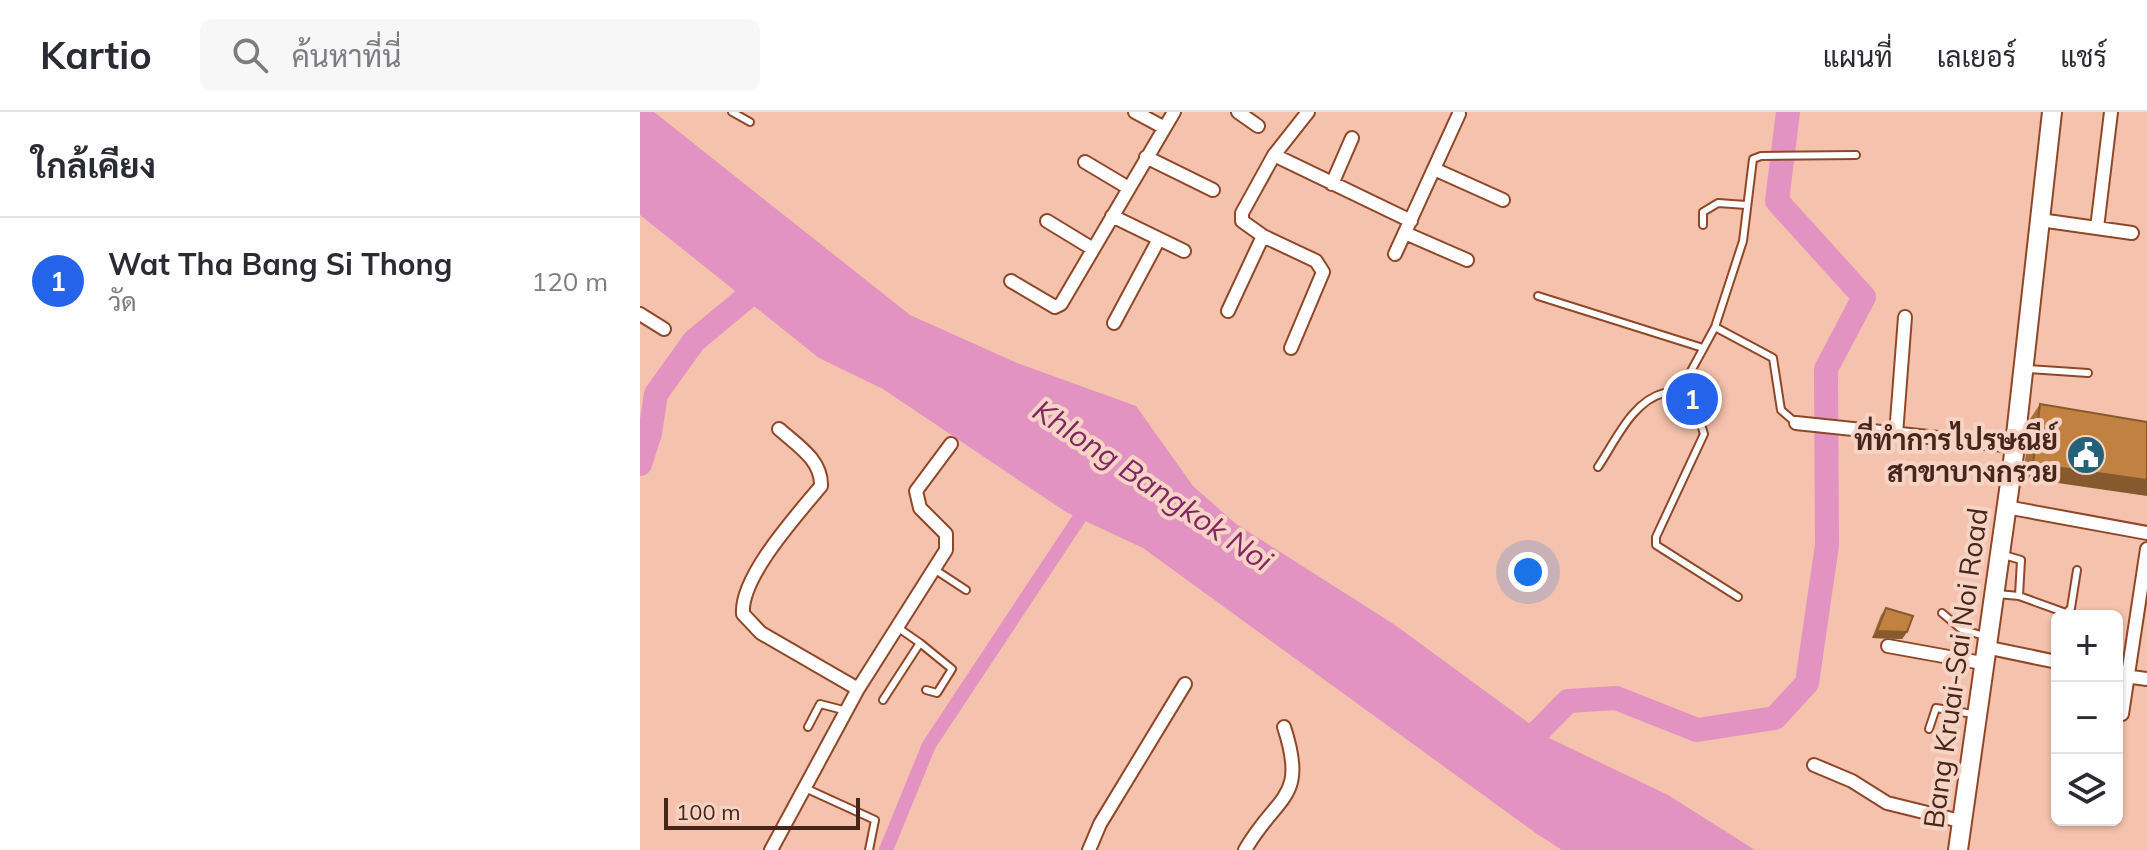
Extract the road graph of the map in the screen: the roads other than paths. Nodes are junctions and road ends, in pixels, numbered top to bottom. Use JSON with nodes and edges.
{"nodes":[{"id":1,"x":732,"y":112,"type":"edge"},
{"id":2,"x":1135,"y":112,"type":"edge"},
{"id":3,"x":1174,"y":112,"type":"edge"},
{"id":4,"x":1238,"y":112,"type":"edge"},
{"id":5,"x":1308,"y":112,"type":"edge"},
{"id":6,"x":2052,"y":112,"type":"edge"},
{"id":7,"x":2111,"y":112,"type":"edge"},
{"id":8,"x":1459,"y":114,"type":"dead end"},
{"id":9,"x":750,"y":122,"type":"dead end"},
{"id":10,"x":1258,"y":126,"type":"dead end"},
{"id":11,"x":1163,"y":127,"type":"junction"},
{"id":12,"x":1352,"y":138,"type":"dead end"},
{"id":13,"x":1274,"y":155,"type":"junction"},
{"id":14,"x":1856,"y":155,"type":"dead end"},
{"id":15,"x":1146,"y":157,"type":"junction"},
{"id":16,"x":1085,"y":162,"type":"dead end"},
{"id":17,"x":1434,"y":169,"type":"junction"},
{"id":18,"x":1332,"y":184,"type":"junction"},
{"id":19,"x":1127,"y":187,"type":"junction"},
{"id":20,"x":1213,"y":190,"type":"dead end"},
{"id":21,"x":1503,"y":200,"type":"dead end"},
{"id":22,"x":1746,"y":205,"type":"junction"},
{"id":23,"x":1112,"y":216,"type":"junction"},
{"id":24,"x":2040,"y":220,"type":"junction"},
{"id":25,"x":1047,"y":221,"type":"dead end"},
{"id":26,"x":1703,"y":225,"type":"dead end"},
{"id":27,"x":1408,"y":227,"type":"junction"},
{"id":28,"x":2097,"y":228,"type":"junction"},
{"id":29,"x":2132,"y":233,"type":"dead end"},
{"id":30,"x":1263,"y":236,"type":"junction"},
{"id":31,"x":1159,"y":239,"type":"junction"},
{"id":32,"x":1093,"y":249,"type":"junction"},
{"id":33,"x":1184,"y":251,"type":"dead end"},
{"id":34,"x":1395,"y":254,"type":"dead end"},
{"id":35,"x":1467,"y":260,"type":"dead end"},
{"id":36,"x":1011,"y":281,"type":"dead end"},
{"id":37,"x":1538,"y":296,"type":"dead end"},
{"id":38,"x":1228,"y":311,"type":"dead end"},
{"id":39,"x":640,"y":314,"type":"edge"},
{"id":40,"x":1905,"y":317,"type":"dead end"},
{"id":41,"x":1114,"y":323,"type":"dead end"},
{"id":42,"x":1715,"y":327,"type":"junction"},
{"id":43,"x":664,"y":329,"type":"dead end"},
{"id":44,"x":1291,"y":348,"type":"dead end"},
{"id":45,"x":1703,"y":348,"type":"junction"},
{"id":46,"x":2022,"y":368,"type":"junction"},
{"id":47,"x":2088,"y":373,"type":"dead end"},
{"id":48,"x":1677,"y":397,"type":"junction"},
{"id":49,"x":1802,"y":423,"type":"joint"},
{"id":50,"x":779,"y":429,"type":"dead end"},
{"id":51,"x":1896,"y":434,"type":"junction"},
{"id":52,"x":951,"y":444,"type":"dead end"},
{"id":53,"x":2014,"y":446,"type":"junction"},
{"id":54,"x":1598,"y":467,"type":"dead end"},
{"id":55,"x":2006,"y":507,"type":"junction"},
{"id":56,"x":2147,"y":533,"type":"edge"},
{"id":57,"x":2147,"y":549,"type":"edge"},
{"id":58,"x":1999,"y":555,"type":"junction"},
{"id":59,"x":934,"y":569,"type":"junction"},
{"id":60,"x":2077,"y":570,"type":"dead end"},
{"id":61,"x":966,"y":590,"type":"dead end"},
{"id":62,"x":1994,"y":594,"type":"junction"},
{"id":63,"x":2019,"y":596,"type":"junction"},
{"id":64,"x":1738,"y":597,"type":"dead end"},
{"id":65,"x":1942,"y":613,"type":"dead end"},
{"id":66,"x":897,"y":627,"type":"junction"},
{"id":67,"x":920,"y":643,"type":"junction"},
{"id":68,"x":1888,"y":646,"type":"dead end"},
{"id":69,"x":1985,"y":649,"type":"junction"},
{"id":70,"x":2051,"y":661,"type":"edge"},
{"id":71,"x":2123,"y":676,"type":"edge"},
{"id":72,"x":2147,"y":679,"type":"edge"},
{"id":73,"x":1185,"y":684,"type":"dead end"},
{"id":74,"x":858,"y":689,"type":"junction"},
{"id":75,"x":926,"y":690,"type":"dead end"},
{"id":76,"x":883,"y":700,"type":"dead end"},
{"id":77,"x":847,"y":711,"type":"junction"},
{"id":78,"x":1974,"y":714,"type":"junction"},
{"id":79,"x":808,"y":727,"type":"dead end"},
{"id":80,"x":1284,"y":727,"type":"dead end"},
{"id":81,"x":1929,"y":729,"type":"dead end"},
{"id":82,"x":1814,"y":765,"type":"dead end"},
{"id":83,"x":805,"y":788,"type":"junction"},
{"id":84,"x":1960,"y":821,"type":"junction"},
{"id":85,"x":771,"y":850,"type":"edge"},
{"id":86,"x":869,"y":850,"type":"edge"},
{"id":87,"x":1089,"y":850,"type":"edge"},
{"id":88,"x":1245,"y":850,"type":"edge"},
{"id":89,"x":1958,"y":850,"type":"edge"}],
"edges":[{"from":1,"to":9,"type":"lane"},
{"from":2,"to":11,"type":"street"},
{"from":3,"to":11,"type":"street"},
{"from":4,"to":10,"type":"street"},
{"from":5,"to":13,"type":"street"},
{"from":6,"to":24,"type":"main road","name":"Bang Kruai-Sai Noi Road"},
{"from":7,"to":28,"type":"street"},
{"from":8,"to":17,"type":"street"},
{"from":11,"to":15,"type":"street"},
{"from":12,"to":18,"type":"street"},
{"from":13,"to":18,"type":"street"},
{"from":13,"to":30,"type":"street"},
{"from":14,"to":22,"type":"lane"},
{"from":15,"to":19,"type":"street"},
{"from":15,"to":20,"type":"street"},
{"from":16,"to":19,"type":"street"},
{"from":17,"to":21,"type":"street"},
{"from":17,"to":27,"type":"street"},
{"from":18,"to":27,"type":"street"},
{"from":19,"to":23,"type":"street"},
{"from":22,"to":26,"type":"lane"},
{"from":22,"to":42,"type":"lane"},
{"from":23,"to":31,"type":"street"},
{"from":23,"to":32,"type":"street"},
{"from":24,"to":28,"type":"street"},
{"from":24,"to":46,"type":"main road","name":"Bang Kruai-Sai Noi Road"},
{"from":25,"to":32,"type":"street"},
{"from":27,"to":34,"type":"street"},
{"from":27,"to":35,"type":"street"},
{"from":28,"to":29,"type":"street"},
{"from":30,"to":38,"type":"street"},
{"from":30,"to":44,"type":"street"},
{"from":31,"to":33,"type":"street"},
{"from":31,"to":41,"type":"street"},
{"from":32,"to":36,"type":"street"},
{"from":37,"to":45,"type":"lane"},
{"from":39,"to":43,"type":"street"},
{"from":40,"to":51,"type":"street"},
{"from":42,"to":45,"type":"lane"},
{"from":42,"to":49,"type":"lane"},
{"from":45,"to":48,"type":"lane"},
{"from":46,"to":47,"type":"lane"},
{"from":46,"to":53,"type":"main road","name":"Bang Kruai-Sai Noi Road"},
{"from":48,"to":54,"type":"lane"},
{"from":48,"to":64,"type":"lane"},
{"from":49,"to":51,"type":"street"},
{"from":50,"to":74,"type":"street"},
{"from":51,"to":53,"type":"street"},
{"from":52,"to":59,"type":"street"},
{"from":53,"to":55,"type":"main road","name":"Bang Kruai-Sai Noi Road"},
{"from":55,"to":56,"type":"street"},
{"from":55,"to":58,"type":"main road","name":"Bang Kruai-Sai Noi Road"},
{"from":57,"to":71,"type":"street"},
{"from":58,"to":62,"type":"main road","name":"Bang Kruai-Sai Noi Road"},
{"from":58,"to":63,"type":"lane"},
{"from":59,"to":61,"type":"lane"},
{"from":59,"to":66,"type":"street"},
{"from":60,"to":63,"type":"lane"},
{"from":62,"to":63,"type":"lane"},
{"from":62,"to":69,"type":"main road","name":"Bang Kruai-Sai Noi Road"},
{"from":65,"to":69,"type":"lane"},
{"from":66,"to":67,"type":"lane"},
{"from":66,"to":74,"type":"street"},
{"from":67,"to":75,"type":"lane"},
{"from":67,"to":76,"type":"lane"},
{"from":68,"to":69,"type":"street"},
{"from":69,"to":70,"type":"street"},
{"from":69,"to":78,"type":"main road","name":"Bang Kruai-Sai Noi Road"},
{"from":71,"to":72,"type":"street"},
{"from":73,"to":87,"type":"street"},
{"from":74,"to":77,"type":"street"},
{"from":77,"to":79,"type":"lane"},
{"from":77,"to":83,"type":"street"},
{"from":78,"to":81,"type":"lane"},
{"from":78,"to":84,"type":"main road","name":"Bang Kruai-Sai Noi Road"},
{"from":80,"to":88,"type":"street"},
{"from":82,"to":84,"type":"street"},
{"from":83,"to":85,"type":"street"},
{"from":83,"to":86,"type":"lane"},
{"from":84,"to":89,"type":"main road","name":"Bang Kruai-Sai Noi Road"}]}
